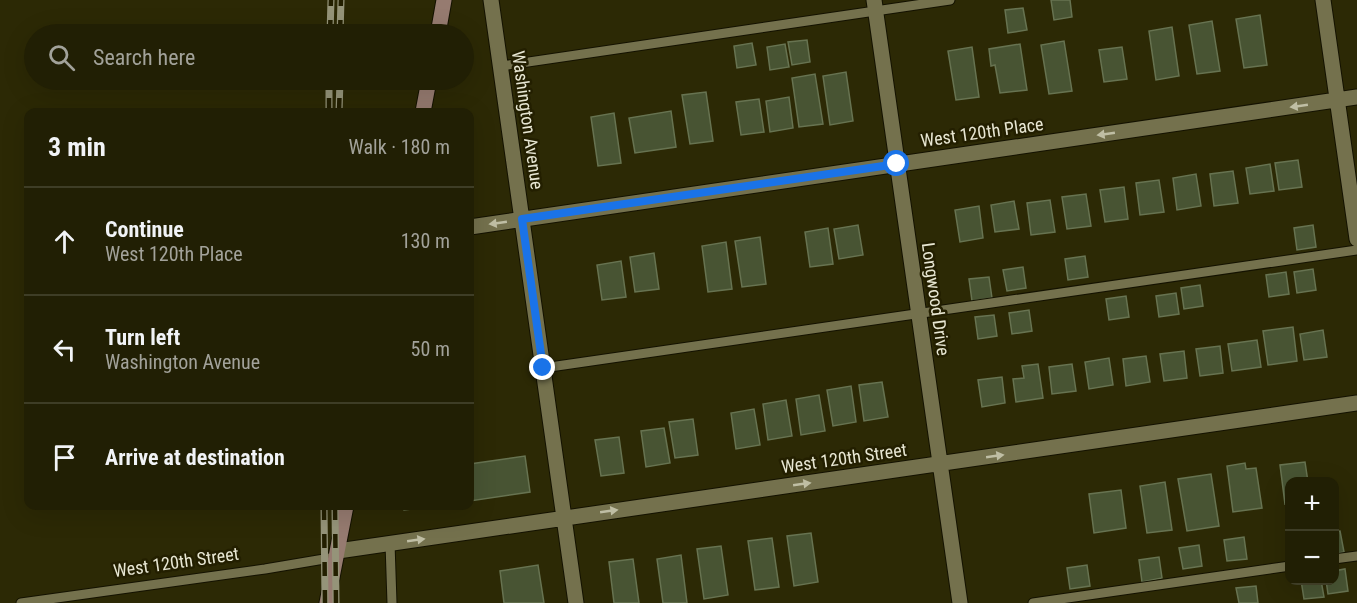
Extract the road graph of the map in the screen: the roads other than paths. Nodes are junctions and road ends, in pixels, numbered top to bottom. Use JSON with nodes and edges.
{"nodes":[{"id":1,"x":444,"y":0,"type":"edge"},
{"id":2,"x":491,"y":0,"type":"edge"},
{"id":3,"x":950,"y":0,"type":"edge"},
{"id":4,"x":1323,"y":0,"type":"edge"},
{"id":5,"x":875,"y":6,"type":"edge"},
{"id":6,"x":440,"y":24,"type":"edge"},
{"id":7,"x":501,"y":66,"type":"junction"},
{"id":8,"x":427,"y":90,"type":"edge"},
{"id":9,"x":1357,"y":97,"type":"edge"},
{"id":10,"x":1337,"y":100,"type":"junction"},
{"id":11,"x":424,"y":108,"type":"edge"},
{"id":12,"x":897,"y":164,"type":"junction"},
{"id":13,"x":522,"y":219,"type":"junction"},
{"id":14,"x":474,"y":226,"type":"edge"},
{"id":15,"x":1357,"y":239,"type":"edge"},
{"id":16,"x":1357,"y":250,"type":"edge"},
{"id":17,"x":919,"y":313,"type":"junction"},
{"id":18,"x":543,"y":368,"type":"junction"},
{"id":19,"x":1357,"y":404,"type":"edge"},
{"id":20,"x":941,"y":464,"type":"junction"},
{"id":21,"x":345,"y":510,"type":"edge"},
{"id":22,"x":563,"y":518,"type":"junction"},
{"id":23,"x":390,"y":543,"type":"junction"},
{"id":24,"x":337,"y":554,"type":"junction"},
{"id":25,"x":1357,"y":556,"type":"edge"},
{"id":26,"x":1339,"y":558,"type":"edge"},
{"id":27,"x":1285,"y":567,"type":"edge"},
{"id":28,"x":21,"y":603,"type":"edge"},
{"id":29,"x":327,"y":603,"type":"edge"},
{"id":30,"x":392,"y":603,"type":"edge"},
{"id":31,"x":576,"y":603,"type":"edge"},
{"id":32,"x":960,"y":603,"type":"edge"},
{"id":33,"x":1033,"y":603,"type":"edge"}],
"edges":[{"from":1,"to":6,"type":"main road"},
{"from":2,"to":7,"type":"street","name":"Washington Avenue"},
{"from":3,"to":5,"type":"lane"},
{"from":4,"to":10,"type":"street"},
{"from":5,"to":7,"type":"lane"},
{"from":5,"to":12,"type":"street","name":"Longwood Drive"},
{"from":7,"to":13,"type":"street","name":"Washington Avenue"},
{"from":8,"to":11,"type":"main road"},
{"from":9,"to":10,"type":"street","name":"West 120th Place"},
{"from":10,"to":12,"type":"street","name":"West 120th Place","one_way":true},
{"from":10,"to":15,"type":"street"},
{"from":12,"to":13,"type":"street","name":"West 120th Place"},
{"from":12,"to":17,"type":"street","name":"Longwood Drive"},
{"from":13,"to":14,"type":"street","name":"West 120th Place","one_way":true},
{"from":13,"to":18,"type":"street","name":"Washington Avenue"},
{"from":16,"to":17,"type":"lane"},
{"from":17,"to":18,"type":"lane"},
{"from":17,"to":20,"type":"street","name":"Longwood Drive"},
{"from":18,"to":22,"type":"street","name":"Washington Avenue"},
{"from":20,"to":19,"type":"street","name":"West 120th Street","one_way":true},
{"from":22,"to":20,"type":"street","name":"West 120th Street","one_way":true},
{"from":20,"to":32,"type":"street","name":"Longwood Drive"},
{"from":21,"to":24,"type":"main road"},
{"from":23,"to":22,"type":"street","name":"West 120th Street","one_way":true},
{"from":22,"to":31,"type":"street","name":"Washington Avenue"},
{"from":23,"to":24,"type":"street","name":"West 120th Street"},
{"from":23,"to":30,"type":"lane"},
{"from":24,"to":28,"type":"lane","name":"West 120th Street"},
{"from":24,"to":29,"type":"main road"},
{"from":25,"to":26,"type":"lane"},
{"from":27,"to":33,"type":"lane"}]}
